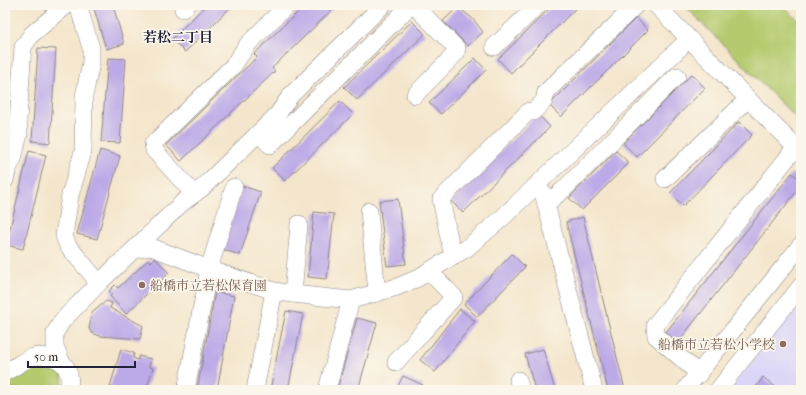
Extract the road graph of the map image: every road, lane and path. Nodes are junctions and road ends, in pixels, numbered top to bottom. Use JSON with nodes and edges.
{"nodes":[{"id":1,"x":67,"y":5,"type":"edge"},
{"id":2,"x":78,"y":5,"type":"edge"},
{"id":3,"x":287,"y":5,"type":"edge"},
{"id":4,"x":383,"y":5,"type":"edge"},
{"id":5,"x":412,"y":5,"type":"edge"},
{"id":6,"x":538,"y":5,"type":"edge"},
{"id":7,"x":636,"y":5,"type":"edge"},
{"id":8,"x":656,"y":5,"type":"edge"},
{"id":9,"x":689,"y":39,"type":"junction"},
{"id":10,"x":494,"y":47,"type":"dead end"},
{"id":11,"x":652,"y":73,"type":"junction"},
{"id":12,"x":415,"y":95,"type":"dead end"},
{"id":13,"x":748,"y":99,"type":"junction"},
{"id":14,"x":258,"y":133,"type":"junction"},
{"id":15,"x":798,"y":150,"type":"edge"},
{"id":16,"x":665,"y":179,"type":"dead end"},
{"id":17,"x":5,"y":180,"type":"edge"},
{"id":18,"x":537,"y":184,"type":"junction"},
{"id":19,"x":234,"y":187,"type":"dead end"},
{"id":20,"x":194,"y":194,"type":"junction"},
{"id":21,"x":546,"y":204,"type":"junction"},
{"id":22,"x":369,"y":211,"type":"dead end"},
{"id":23,"x":299,"y":224,"type":"dead end"},
{"id":24,"x":801,"y":245,"type":"edge"},
{"id":25,"x":134,"y":250,"type":"junction"},
{"id":26,"x":453,"y":257,"type":"junction"},
{"id":27,"x":208,"y":269,"type":"junction"},
{"id":28,"x":429,"y":272,"type":"junction"},
{"id":29,"x":99,"y":283,"type":"junction"},
{"id":30,"x":801,"y":286,"type":"edge"},
{"id":31,"x":274,"y":291,"type":"junction"},
{"id":32,"x":377,"y":293,"type":"junction"},
{"id":33,"x":293,"y":294,"type":"junction"},
{"id":34,"x":351,"y":300,"type":"junction"},
{"id":35,"x":60,"y":361,"type":"junction"},
{"id":36,"x":396,"y":362,"type":"dead end"},
{"id":37,"x":5,"y":372,"type":"edge"},
{"id":38,"x":699,"y":374,"type":"junction"},
{"id":39,"x":69,"y":390,"type":"edge"},
{"id":40,"x":186,"y":390,"type":"edge"},
{"id":41,"x":255,"y":390,"type":"edge"},
{"id":42,"x":327,"y":390,"type":"edge"},
{"id":43,"x":594,"y":390,"type":"edge"},
{"id":44,"x":686,"y":390,"type":"edge"},
{"id":45,"x":718,"y":390,"type":"edge"}],
"edges":[{"from":1,"to":17,"type":"street"},
{"from":2,"to":29,"type":"street"},
{"from":3,"to":20,"type":"street"},
{"from":4,"to":14,"type":"street"},
{"from":5,"to":12,"type":"street"},
{"from":5,"to":14,"type":"street"},
{"from":6,"to":10,"type":"street"},
{"from":7,"to":26,"type":"street"},
{"from":8,"to":9,"type":"street"},
{"from":9,"to":11,"type":"street"},
{"from":9,"to":13,"type":"street"},
{"from":11,"to":18,"type":"street"},
{"from":11,"to":21,"type":"street"},
{"from":13,"to":15,"type":"street"},
{"from":13,"to":16,"type":"street"},
{"from":14,"to":20,"type":"street"},
{"from":15,"to":38,"type":"street"},
{"from":18,"to":21,"type":"street"},
{"from":18,"to":26,"type":"street"},
{"from":19,"to":27,"type":"street"},
{"from":20,"to":25,"type":"street"},
{"from":21,"to":43,"type":"street"},
{"from":22,"to":32,"type":"street"},
{"from":23,"to":33,"type":"street"},
{"from":24,"to":38,"type":"street"},
{"from":25,"to":27,"type":"street"},
{"from":25,"to":29,"type":"street"},
{"from":26,"to":28,"type":"street"},
{"from":27,"to":31,"type":"street"},
{"from":27,"to":40,"type":"street"},
{"from":28,"to":32,"type":"street"},
{"from":28,"to":36,"type":"street"},
{"from":29,"to":35,"type":"street"},
{"from":30,"to":45,"type":"street"},
{"from":31,"to":33,"type":"street"},
{"from":31,"to":41,"type":"street"},
{"from":32,"to":34,"type":"street"},
{"from":33,"to":34,"type":"street"},
{"from":34,"to":42,"type":"street"},
{"from":35,"to":37,"type":"street"},
{"from":35,"to":39,"type":"street"},
{"from":38,"to":44,"type":"street"}]}
